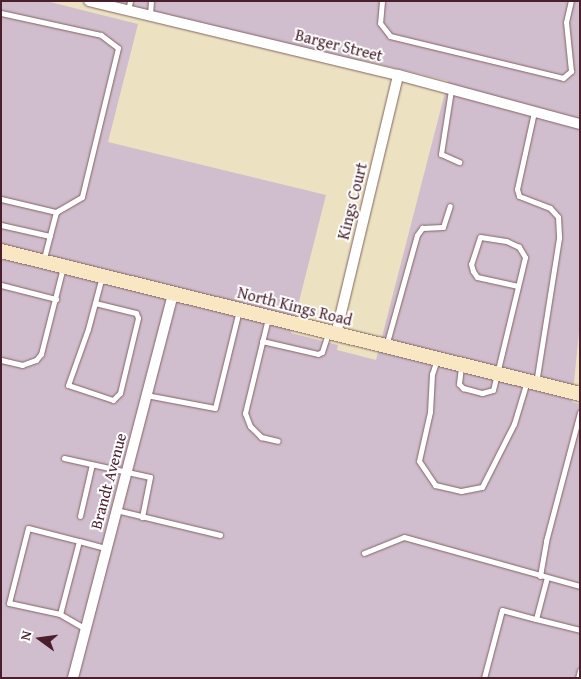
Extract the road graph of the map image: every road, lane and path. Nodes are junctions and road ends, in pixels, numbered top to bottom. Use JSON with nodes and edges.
{"nodes":[{"id":1,"x":151,"y":1,"type":"edge"},
{"id":2,"x":382,"y":1,"type":"edge"},
{"id":3,"x":571,"y":1,"type":"edge"},
{"id":4,"x":92,"y":2,"type":"edge"},
{"id":5,"x":129,"y":6,"type":"edge"},
{"id":6,"x":1,"y":13,"type":"edge"},
{"id":7,"x":150,"y":15,"type":"junction"},
{"id":8,"x":398,"y":75,"type":"junction"},
{"id":9,"x":451,"y":89,"type":"junction"},
{"id":10,"x":534,"y":112,"type":"junction"},
{"id":11,"x":580,"y":124,"type":"edge"},
{"id":12,"x":459,"y":162,"type":"dead end"},
{"id":13,"x":1,"y":199,"type":"edge"},
{"id":14,"x":450,"y":206,"type":"dead end"},
{"id":15,"x":56,"y":212,"type":"junction"},
{"id":16,"x":1,"y":224,"type":"edge"},
{"id":17,"x":50,"y":236,"type":"junction"},
{"id":18,"x":1,"y":251,"type":"edge"},
{"id":19,"x":43,"y":262,"type":"junction"},
{"id":20,"x":64,"y":266,"type":"junction"},
{"id":21,"x":102,"y":276,"type":"junction"},
{"id":22,"x":1,"y":285,"type":"edge"},
{"id":23,"x":518,"y":286,"type":"junction"},
{"id":24,"x":173,"y":293,"type":"junction"},
{"id":25,"x":56,"y":299,"type":"junction"},
{"id":26,"x":95,"y":303,"type":"junction"},
{"id":27,"x":239,"y":310,"type":"junction"},
{"id":28,"x":268,"y":317,"type":"junction"},
{"id":29,"x":332,"y":333,"type":"junction"},
{"id":30,"x":262,"y":341,"type":"junction"},
{"id":31,"x":386,"y":346,"type":"junction"},
{"id":32,"x":437,"y":359,"type":"junction"},
{"id":33,"x":1,"y":360,"type":"edge"},
{"id":34,"x":461,"y":365,"type":"junction"},
{"id":35,"x":497,"y":374,"type":"junction"},
{"id":36,"x":531,"y":382,"type":"junction"},
{"id":37,"x":146,"y":394,"type":"junction"},
{"id":38,"x":580,"y":394,"type":"edge"},
{"id":39,"x":580,"y":412,"type":"edge"},
{"id":40,"x":278,"y":441,"type":"dead end"},
{"id":41,"x":64,"y":458,"type":"dead end"},
{"id":42,"x":92,"y":464,"type":"junction"},
{"id":43,"x":126,"y":471,"type":"junction"},
{"id":44,"x":116,"y":510,"type":"junction"},
{"id":45,"x":80,"y":516,"type":"dead end"},
{"id":46,"x":142,"y":517,"type":"junction"},
{"id":47,"x":220,"y":535,"type":"dead end"},
{"id":48,"x":79,"y":541,"type":"junction"},
{"id":49,"x":106,"y":548,"type":"junction"},
{"id":50,"x":364,"y":553,"type":"dead end"},
{"id":51,"x":540,"y":576,"type":"junction"},
{"id":52,"x":547,"y":577,"type":"junction"},
{"id":53,"x":580,"y":586,"type":"edge"},
{"id":54,"x":60,"y":614,"type":"junction"},
{"id":55,"x":536,"y":619,"type":"junction"},
{"id":56,"x":84,"y":628,"type":"junction"},
{"id":57,"x":580,"y":630,"type":"edge"},
{"id":58,"x":580,"y":670,"type":"edge"},
{"id":59,"x":73,"y":678,"type":"edge"},
{"id":60,"x":484,"y":678,"type":"edge"},
{"id":61,"x":578,"y":678,"type":"edge"}],
"edges":[{"from":1,"to":7,"type":"lane"},
{"from":2,"to":3,"type":"lane"},
{"from":4,"to":5,"type":"street","name":"Barger Street"},
{"from":5,"to":7,"type":"street","name":"Barger Street"},
{"from":6,"to":15,"type":"lane"},
{"from":7,"to":8,"type":"street","name":"Barger Street"},
{"from":8,"to":9,"type":"street","name":"Barger Street"},
{"from":8,"to":29,"type":"street","name":"Kings Court"},
{"from":9,"to":10,"type":"street","name":"Barger Street"},
{"from":9,"to":12,"type":"lane"},
{"from":10,"to":11,"type":"street","name":"Barger Street"},
{"from":10,"to":36,"type":"lane"},
{"from":13,"to":15,"type":"lane"},
{"from":14,"to":31,"type":"lane"},
{"from":15,"to":17,"type":"lane"},
{"from":16,"to":17,"type":"lane"},
{"from":17,"to":19,"type":"lane"},
{"from":18,"to":19,"type":"street","name":"North Kings Road"},
{"from":19,"to":20,"type":"street","name":"North Kings Road"},
{"from":20,"to":21,"type":"street","name":"North Kings Road"},
{"from":20,"to":25,"type":"lane"},
{"from":21,"to":24,"type":"street","name":"North Kings Road"},
{"from":21,"to":26,"type":"lane"},
{"from":22,"to":25,"type":"lane"},
{"from":23,"to":23,"type":"lane"},
{"from":23,"to":35,"type":"lane"},
{"from":24,"to":27,"type":"street","name":"North Kings Road"},
{"from":24,"to":37,"type":"street","name":"Brandt Avenue"},
{"from":25,"to":33,"type":"lane"},
{"from":26,"to":26,"type":"lane"},
{"from":27,"to":28,"type":"street","name":"North Kings Road"},
{"from":27,"to":37,"type":"lane"},
{"from":28,"to":29,"type":"street","name":"North Kings Road"},
{"from":28,"to":30,"type":"lane"},
{"from":29,"to":30,"type":"lane"},
{"from":29,"to":31,"type":"street","name":"North Kings Road"},
{"from":30,"to":40,"type":"lane"},
{"from":31,"to":32,"type":"street","name":"North Kings Road"},
{"from":32,"to":34,"type":"street","name":"North Kings Road"},
{"from":32,"to":36,"type":"lane"},
{"from":34,"to":35,"type":"street","name":"North Kings Road"},
{"from":34,"to":35,"type":"lane"},
{"from":35,"to":36,"type":"street","name":"North Kings Road"},
{"from":36,"to":38,"type":"street","name":"North Kings Road"},
{"from":37,"to":43,"type":"street","name":"Brandt Avenue"},
{"from":39,"to":51,"type":"lane"},
{"from":41,"to":42,"type":"lane"},
{"from":42,"to":43,"type":"lane"},
{"from":42,"to":45,"type":"lane"},
{"from":43,"to":44,"type":"street","name":"Brandt Avenue"},
{"from":43,"to":46,"type":"lane"},
{"from":44,"to":46,"type":"lane"},
{"from":44,"to":49,"type":"street","name":"Brandt Avenue"},
{"from":46,"to":47,"type":"lane"},
{"from":48,"to":49,"type":"lane"},
{"from":48,"to":54,"type":"lane"},
{"from":48,"to":54,"type":"lane"},
{"from":49,"to":56,"type":"street","name":"Brandt Avenue"},
{"from":50,"to":51,"type":"lane"},
{"from":51,"to":52,"type":"lane"},
{"from":52,"to":53,"type":"lane"},
{"from":52,"to":55,"type":"lane"},
{"from":54,"to":56,"type":"lane"},
{"from":55,"to":57,"type":"lane"},
{"from":55,"to":60,"type":"lane"},
{"from":56,"to":59,"type":"street","name":"Brandt Avenue"},
{"from":58,"to":61,"type":"lane"}]}
